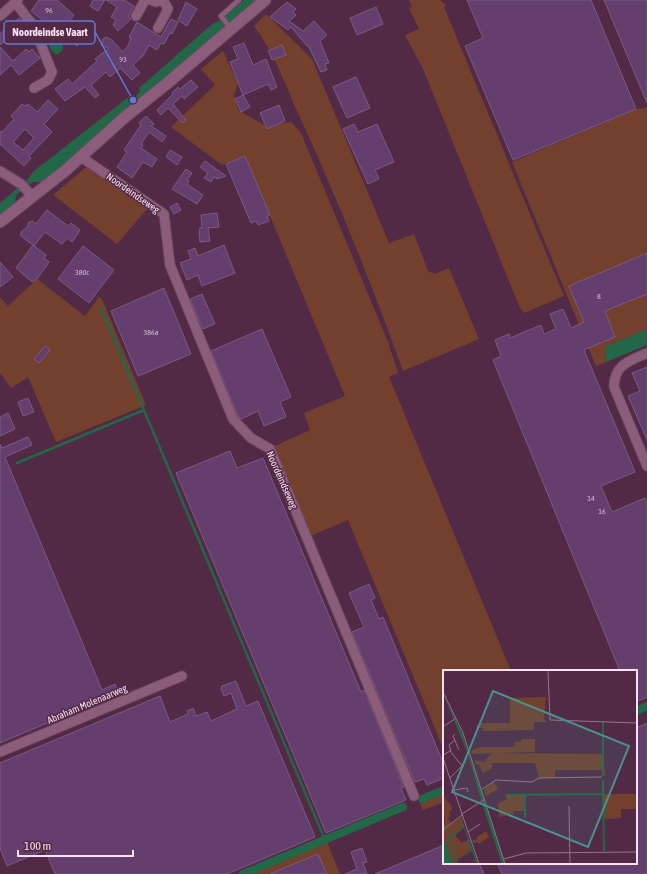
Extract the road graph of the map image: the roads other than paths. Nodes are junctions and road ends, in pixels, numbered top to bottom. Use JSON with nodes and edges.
{"nodes":[{"id":1,"x":145,"y":0,"type":"edge"},
{"id":2,"x":151,"y":0,"type":"edge"},
{"id":3,"x":163,"y":0,"type":"edge"},
{"id":4,"x":240,"y":0,"type":"edge"},
{"id":5,"x":265,"y":0,"type":"edge"},
{"id":6,"x":17,"y":1,"type":"edge"},
{"id":7,"x":0,"y":16,"type":"edge"},
{"id":8,"x":136,"y":16,"type":"dead end"},
{"id":9,"x":228,"y":24,"type":"junction"},
{"id":10,"x":158,"y":28,"type":"dead end"},
{"id":11,"x":34,"y":88,"type":"dead end"},
{"id":12,"x":84,"y":159,"type":"junction"},
{"id":13,"x":0,"y":171,"type":"edge"},
{"id":14,"x":33,"y":197,"type":"junction"},
{"id":15,"x":0,"y":222,"type":"edge"},
{"id":16,"x":647,"y":353,"type":"edge"},
{"id":17,"x":647,"y":466,"type":"edge"},
{"id":18,"x":182,"y":676,"type":"dead end"},
{"id":19,"x":0,"y":752,"type":"edge"},
{"id":20,"x":414,"y":796,"type":"dead end"}],
"edges":[{"from":1,"to":8,"type":"street"},
{"from":2,"to":3,"type":"street"},
{"from":3,"to":10,"type":"street"},
{"from":4,"to":9,"type":"lane"},
{"from":5,"to":9,"type":"street"},
{"from":6,"to":7,"type":"street"},
{"from":6,"to":11,"type":"street"},
{"from":9,"to":12,"type":"street"},
{"from":12,"to":14,"type":"street"},
{"from":12,"to":20,"type":"street","name":"Noordeindseweg"},
{"from":13,"to":14,"type":"street"},
{"from":14,"to":15,"type":"street"},
{"from":16,"to":17,"type":"street"},
{"from":18,"to":19,"type":"street","name":"Abraham Molenaarweg"}]}
